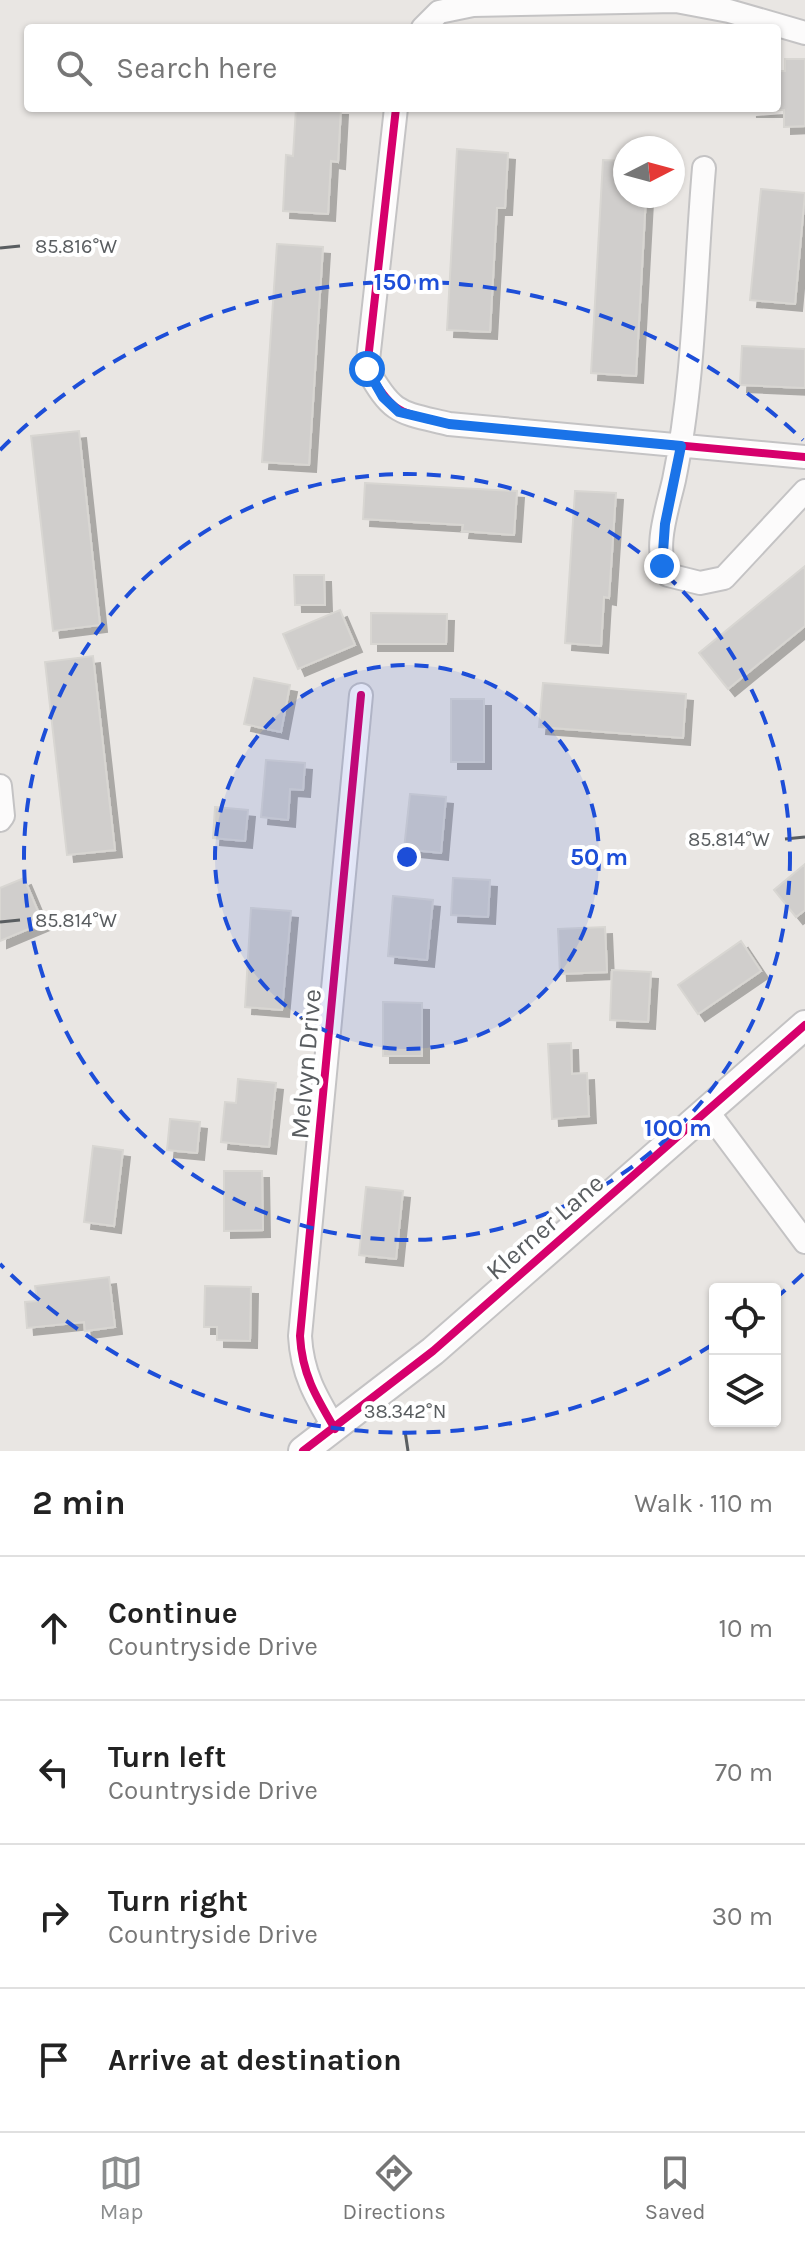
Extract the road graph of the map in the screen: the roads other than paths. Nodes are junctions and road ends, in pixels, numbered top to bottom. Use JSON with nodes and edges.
{"nodes":[{"id":1,"x":427,"y":24,"type":"edge"},
{"id":2,"x":774,"y":24,"type":"edge"},
{"id":3,"x":781,"y":26,"type":"edge"},
{"id":4,"x":805,"y":33,"type":"edge"},
{"id":5,"x":396,"y":112,"type":"edge"},
{"id":6,"x":704,"y":168,"type":"dead end"},
{"id":7,"x":681,"y":446,"type":"junction"},
{"id":8,"x":805,"y":457,"type":"edge"},
{"id":9,"x":805,"y":491,"type":"edge"},
{"id":10,"x":361,"y":695,"type":"dead end"},
{"id":11,"x":0,"y":786,"type":"edge"},
{"id":12,"x":0,"y":820,"type":"edge"},
{"id":13,"x":805,"y":1025,"type":"edge"},
{"id":14,"x":708,"y":1112,"type":"junction"},
{"id":15,"x":805,"y":1242,"type":"edge"},
{"id":16,"x":335,"y":1429,"type":"junction"},
{"id":17,"x":303,"y":1451,"type":"edge"}],
"edges":[{"from":1,"to":2,"type":"street"},
{"from":3,"to":4,"type":"street"},
{"from":5,"to":7,"type":"street"},
{"from":6,"to":7,"type":"street"},
{"from":7,"to":8,"type":"street"},
{"from":7,"to":9,"type":"street"},
{"from":10,"to":16,"type":"street","name":"Melvyn Drive"},
{"from":11,"to":12,"type":"street"},
{"from":13,"to":14,"type":"street","name":"Klerner Lane"},
{"from":14,"to":15,"type":"street"},
{"from":14,"to":16,"type":"street","name":"Klerner Lane"},
{"from":16,"to":17,"type":"street","name":"Klerner Lane"}]}
